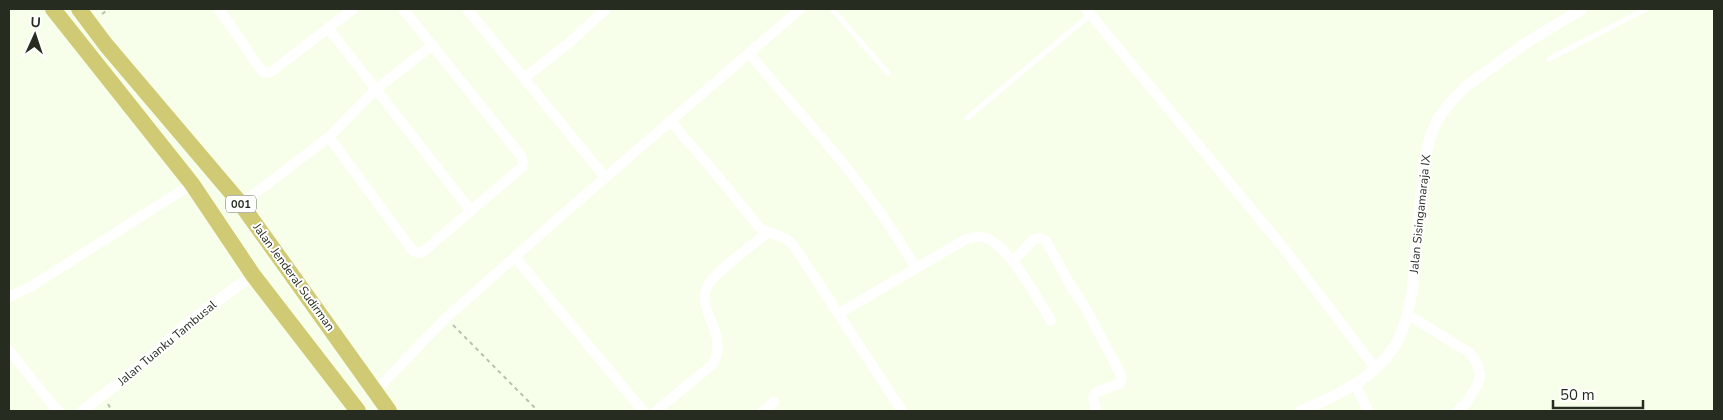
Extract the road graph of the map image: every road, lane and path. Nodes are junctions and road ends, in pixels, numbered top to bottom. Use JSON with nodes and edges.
{"nodes":[{"id":1,"x":52,"y":9,"type":"edge"},
{"id":2,"x":79,"y":9,"type":"edge"},
{"id":3,"x":219,"y":9,"type":"edge"},
{"id":4,"x":353,"y":9,"type":"edge"},
{"id":5,"x":403,"y":9,"type":"edge"},
{"id":6,"x":466,"y":9,"type":"edge"},
{"id":7,"x":606,"y":9,"type":"edge"},
{"id":8,"x":800,"y":9,"type":"edge"},
{"id":9,"x":832,"y":9,"type":"edge"},
{"id":10,"x":1582,"y":9,"type":"edge"},
{"id":11,"x":1646,"y":9,"type":"edge"},
{"id":12,"x":1088,"y":11,"type":"edge"},
{"id":13,"x":328,"y":28,"type":"junction"},
{"id":14,"x":433,"y":45,"type":"junction"},
{"id":15,"x":750,"y":53,"type":"junction"},
{"id":16,"x":1549,"y":59,"type":"dead end"},
{"id":17,"x":888,"y":73,"type":"dead end"},
{"id":18,"x":524,"y":78,"type":"junction"},
{"id":19,"x":376,"y":89,"type":"junction"},
{"id":20,"x":967,"y":118,"type":"dead end"},
{"id":21,"x":670,"y":121,"type":"junction"},
{"id":22,"x":329,"y":137,"type":"junction"},
{"id":23,"x":606,"y":177,"type":"junction"},
{"id":24,"x":192,"y":184,"type":"junction"},
{"id":25,"x":241,"y":204,"type":"junction"},
{"id":26,"x":471,"y":211,"type":"junction"},
{"id":27,"x":767,"y":233,"type":"junction"},
{"id":28,"x":515,"y":257,"type":"junction"},
{"id":29,"x":1013,"y":260,"type":"junction"},
{"id":30,"x":916,"y":268,"type":"junction"},
{"id":31,"x":252,"y":275,"type":"junction"},
{"id":32,"x":9,"y":297,"type":"edge"},
{"id":33,"x":838,"y":314,"type":"junction"},
{"id":34,"x":1408,"y":315,"type":"junction"},
{"id":35,"x":446,"y":318,"type":"junction"},
{"id":36,"x":1051,"y":321,"type":"dead end"},
{"id":37,"x":9,"y":350,"type":"edge"},
{"id":38,"x":1375,"y":368,"type":"junction"},
{"id":39,"x":1355,"y":384,"type":"junction"},
{"id":40,"x":376,"y":390,"type":"junction"},
{"id":41,"x":774,"y":402,"type":"dead end"},
{"id":42,"x":59,"y":411,"type":"edge"},
{"id":43,"x":82,"y":411,"type":"edge"},
{"id":44,"x":358,"y":411,"type":"edge"},
{"id":45,"x":389,"y":411,"type":"edge"},
{"id":46,"x":538,"y":411,"type":"edge"},
{"id":47,"x":643,"y":411,"type":"edge"},
{"id":48,"x":656,"y":411,"type":"edge"},
{"id":49,"x":763,"y":411,"type":"edge"},
{"id":50,"x":902,"y":411,"type":"edge"},
{"id":51,"x":1096,"y":411,"type":"edge"},
{"id":52,"x":1301,"y":411,"type":"edge"},
{"id":53,"x":1368,"y":411,"type":"edge"},
{"id":54,"x":1457,"y":411,"type":"edge"}],
"edges":[{"from":1,"to":24,"type":"highway","number":"001"},
{"from":2,"to":25,"type":"highway","name":"Jalan Jenderal Sudirman","number":"001"},
{"from":3,"to":13,"type":"street"},
{"from":4,"to":13,"type":"street"},
{"from":5,"to":14,"type":"street"},
{"from":6,"to":18,"type":"street"},
{"from":7,"to":18,"type":"street"},
{"from":8,"to":15,"type":"street"},
{"from":9,"to":17,"type":"lane"},
{"from":10,"to":34,"type":"street","name":"Jalan Sisingamaraja IX"},
{"from":11,"to":16,"type":"lane"},
{"from":12,"to":20,"type":"lane"},
{"from":12,"to":38,"type":"street"},
{"from":13,"to":19,"type":"street"},
{"from":14,"to":19,"type":"street"},
{"from":14,"to":26,"type":"street"},
{"from":15,"to":21,"type":"street"},
{"from":15,"to":30,"type":"street"},
{"from":18,"to":23,"type":"street"},
{"from":19,"to":22,"type":"street"},
{"from":19,"to":26,"type":"street"},
{"from":21,"to":23,"type":"street"},
{"from":21,"to":27,"type":"street"},
{"from":22,"to":25,"type":"street"},
{"from":22,"to":26,"type":"street"},
{"from":23,"to":28,"type":"street"},
{"from":24,"to":31,"type":"highway","number":"001"},
{"from":24,"to":32,"type":"street"},
{"from":25,"to":40,"type":"highway","name":"Jalan Jenderal Sudirman","number":"001"},
{"from":27,"to":33,"type":"street"},
{"from":27,"to":48,"type":"street"},
{"from":28,"to":35,"type":"street"},
{"from":28,"to":47,"type":"street"},
{"from":29,"to":30,"type":"street"},
{"from":29,"to":36,"type":"street"},
{"from":29,"to":51,"type":"street"},
{"from":30,"to":33,"type":"street"},
{"from":31,"to":43,"type":"street","name":"Jalan Tuanku Tambusal"},
{"from":31,"to":44,"type":"highway","number":"001"},
{"from":33,"to":50,"type":"street"},
{"from":34,"to":38,"type":"street","name":"Jalan Sisingamaraja IX"},
{"from":34,"to":54,"type":"street"},
{"from":35,"to":40,"type":"street"},
{"from":35,"to":46,"type":"path"},
{"from":37,"to":42,"type":"street"},
{"from":38,"to":39,"type":"street","name":"Jalan Sisingamaraja IX"},
{"from":39,"to":52,"type":"street","name":"Jalan Sisingamaraja IX"},
{"from":39,"to":53,"type":"street"},
{"from":40,"to":45,"type":"highway","name":"Jalan Jenderal Sudirman","number":"001"},
{"from":41,"to":49,"type":"street"}]}
